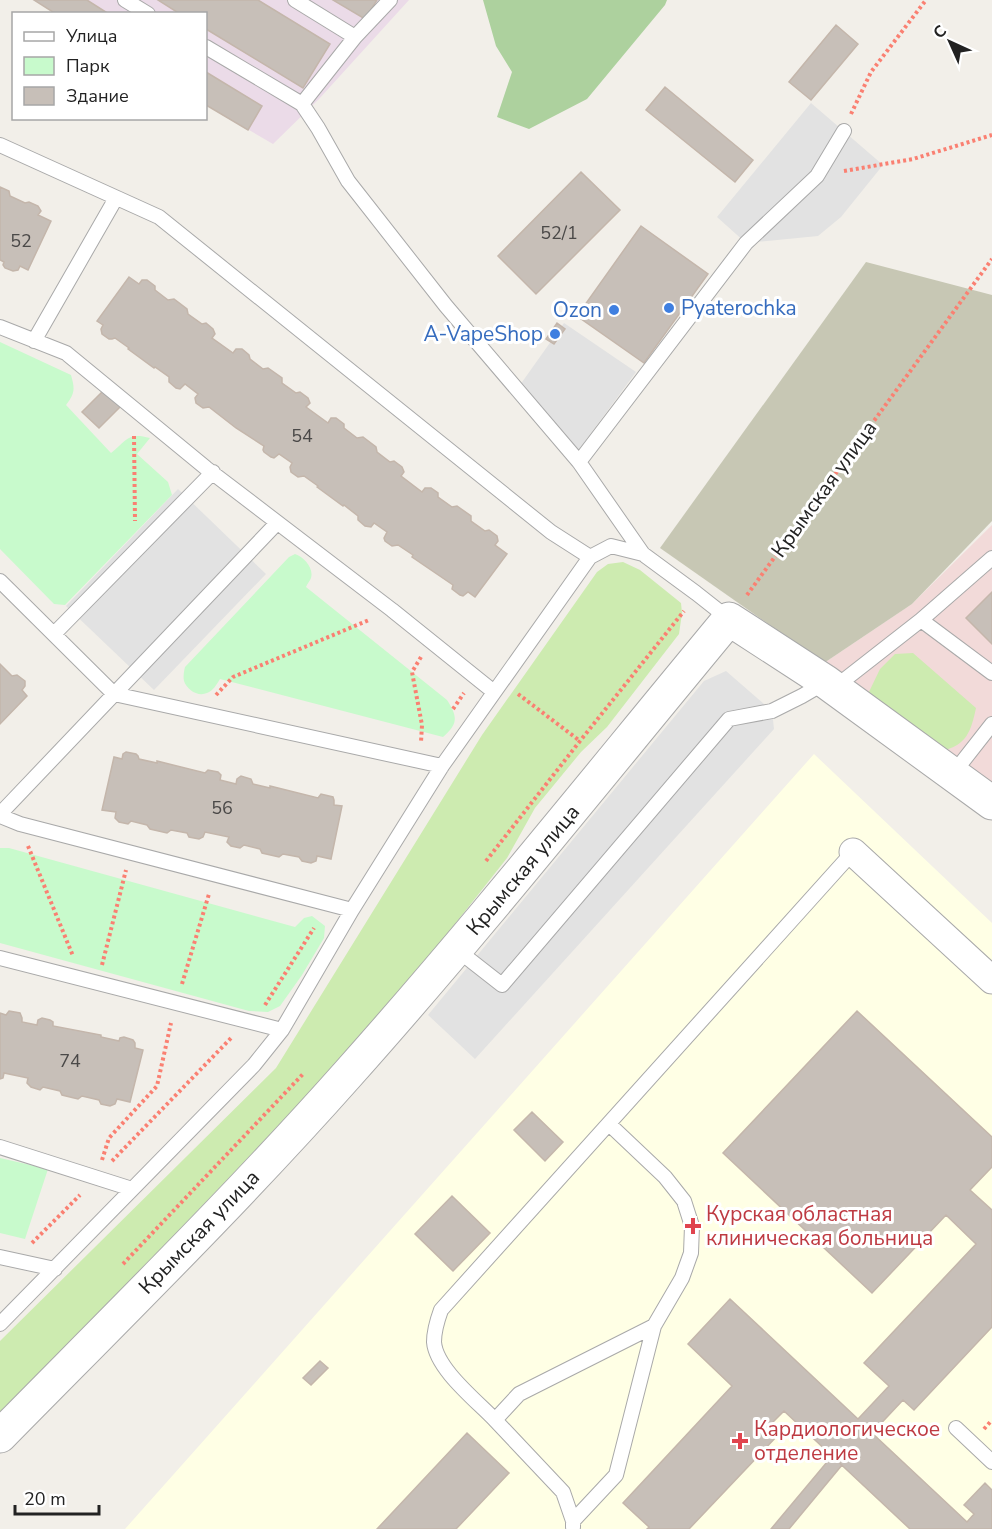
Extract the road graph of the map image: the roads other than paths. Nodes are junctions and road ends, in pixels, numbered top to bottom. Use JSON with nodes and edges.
{"nodes":[{"id":1,"x":125,"y":0,"type":"edge"},
{"id":2,"x":295,"y":0,"type":"edge"},
{"id":3,"x":390,"y":0,"type":"edge"},
{"id":4,"x":145,"y":12,"type":"edge"},
{"id":5,"x":355,"y":37,"type":"junction"},
{"id":6,"x":207,"y":48,"type":"edge"},
{"id":7,"x":302,"y":104,"type":"junction"},
{"id":8,"x":844,"y":131,"type":"road end"},
{"id":9,"x":0,"y":145,"type":"edge"},
{"id":10,"x":116,"y":198,"type":"junction"},
{"id":11,"x":0,"y":327,"type":"edge"},
{"id":12,"x":34,"y":341,"type":"junction"},
{"id":13,"x":579,"y":462,"type":"junction"},
{"id":14,"x":213,"y":472,"type":"junction"},
{"id":15,"x":277,"y":523,"type":"junction"},
{"id":16,"x":643,"y":554,"type":"junction"},
{"id":17,"x":590,"y":557,"type":"junction"},
{"id":18,"x":992,"y":558,"type":"edge"},
{"id":19,"x":0,"y":581,"type":"edge"},
{"id":20,"x":729,"y":620,"type":"junction"},
{"id":21,"x":921,"y":621,"type":"junction"},
{"id":22,"x":54,"y":634,"type":"junction"},
{"id":23,"x":992,"y":673,"type":"edge"},
{"id":24,"x":830,"y":685,"type":"junction"},
{"id":25,"x":494,"y":692,"type":"junction"},
{"id":26,"x":114,"y":694,"type":"junction"},
{"id":27,"x":992,"y":724,"type":"edge"},
{"id":28,"x":442,"y":766,"type":"junction"},
{"id":29,"x":952,"y":775,"type":"junction"},
{"id":30,"x":992,"y":803,"type":"edge"},
{"id":31,"x":0,"y":815,"type":"edge"},
{"id":32,"x":853,"y":852,"type":"joint"},
{"id":33,"x":352,"y":910,"type":"junction"},
{"id":34,"x":456,"y":949,"type":"junction"},
{"id":35,"x":0,"y":958,"type":"edge"},
{"id":36,"x":992,"y":980,"type":"edge"},
{"id":37,"x":282,"y":1030,"type":"junction"},
{"id":38,"x":609,"y":1124,"type":"junction"},
{"id":39,"x":0,"y":1147,"type":"edge"},
{"id":40,"x":132,"y":1189,"type":"junction"},
{"id":41,"x":0,"y":1257,"type":"edge"},
{"id":42,"x":55,"y":1269,"type":"junction"},
{"id":43,"x":0,"y":1324,"type":"edge"},
{"id":44,"x":654,"y":1326,"type":"junction"},
{"id":45,"x":495,"y":1420,"type":"junction"},
{"id":46,"x":956,"y":1428,"type":"dead end"},
{"id":47,"x":0,"y":1436,"type":"edge"},
{"id":48,"x":992,"y":1462,"type":"edge"},
{"id":49,"x":573,"y":1525,"type":"edge"}],
"edges":[{"from":1,"to":4,"type":"lane"},
{"from":2,"to":5,"type":"lane"},
{"from":3,"to":5,"type":"lane"},
{"from":5,"to":7,"type":"lane"},
{"from":6,"to":7,"type":"lane"},
{"from":7,"to":13,"type":"lane"},
{"from":8,"to":13,"type":"lane"},
{"from":9,"to":10,"type":"lane"},
{"from":10,"to":12,"type":"lane"},
{"from":10,"to":17,"type":"lane"},
{"from":11,"to":12,"type":"lane"},
{"from":12,"to":14,"type":"lane"},
{"from":13,"to":16,"type":"lane"},
{"from":14,"to":15,"type":"lane"},
{"from":14,"to":22,"type":"lane"},
{"from":15,"to":25,"type":"lane"},
{"from":15,"to":26,"type":"lane"},
{"from":16,"to":17,"type":"lane"},
{"from":16,"to":20,"type":"lane"},
{"from":17,"to":25,"type":"lane"},
{"from":18,"to":21,"type":"lane"},
{"from":19,"to":22,"type":"lane"},
{"from":20,"to":24,"type":"street"},
{"from":20,"to":34,"type":"street","name":"Крымская улица"},
{"from":21,"to":23,"type":"lane"},
{"from":21,"to":24,"type":"lane"},
{"from":22,"to":26,"type":"lane"},
{"from":24,"to":29,"type":"street"},
{"from":24,"to":34,"type":"lane"},
{"from":25,"to":28,"type":"lane"},
{"from":26,"to":28,"type":"lane"},
{"from":26,"to":31,"type":"lane"},
{"from":27,"to":29,"type":"lane"},
{"from":28,"to":33,"type":"lane"},
{"from":29,"to":30,"type":"street"},
{"from":31,"to":33,"type":"lane"},
{"from":32,"to":36,"type":"street"},
{"from":32,"to":38,"type":"lane"},
{"from":33,"to":37,"type":"lane"},
{"from":34,"to":47,"type":"street","name":"Крымская улица"},
{"from":35,"to":37,"type":"lane"},
{"from":37,"to":40,"type":"lane"},
{"from":38,"to":44,"type":"lane"},
{"from":38,"to":45,"type":"lane"},
{"from":39,"to":40,"type":"lane"},
{"from":40,"to":42,"type":"lane"},
{"from":41,"to":42,"type":"lane"},
{"from":42,"to":43,"type":"lane"},
{"from":44,"to":45,"type":"lane"},
{"from":44,"to":49,"type":"lane"},
{"from":45,"to":49,"type":"lane"},
{"from":46,"to":48,"type":"lane"}]}
